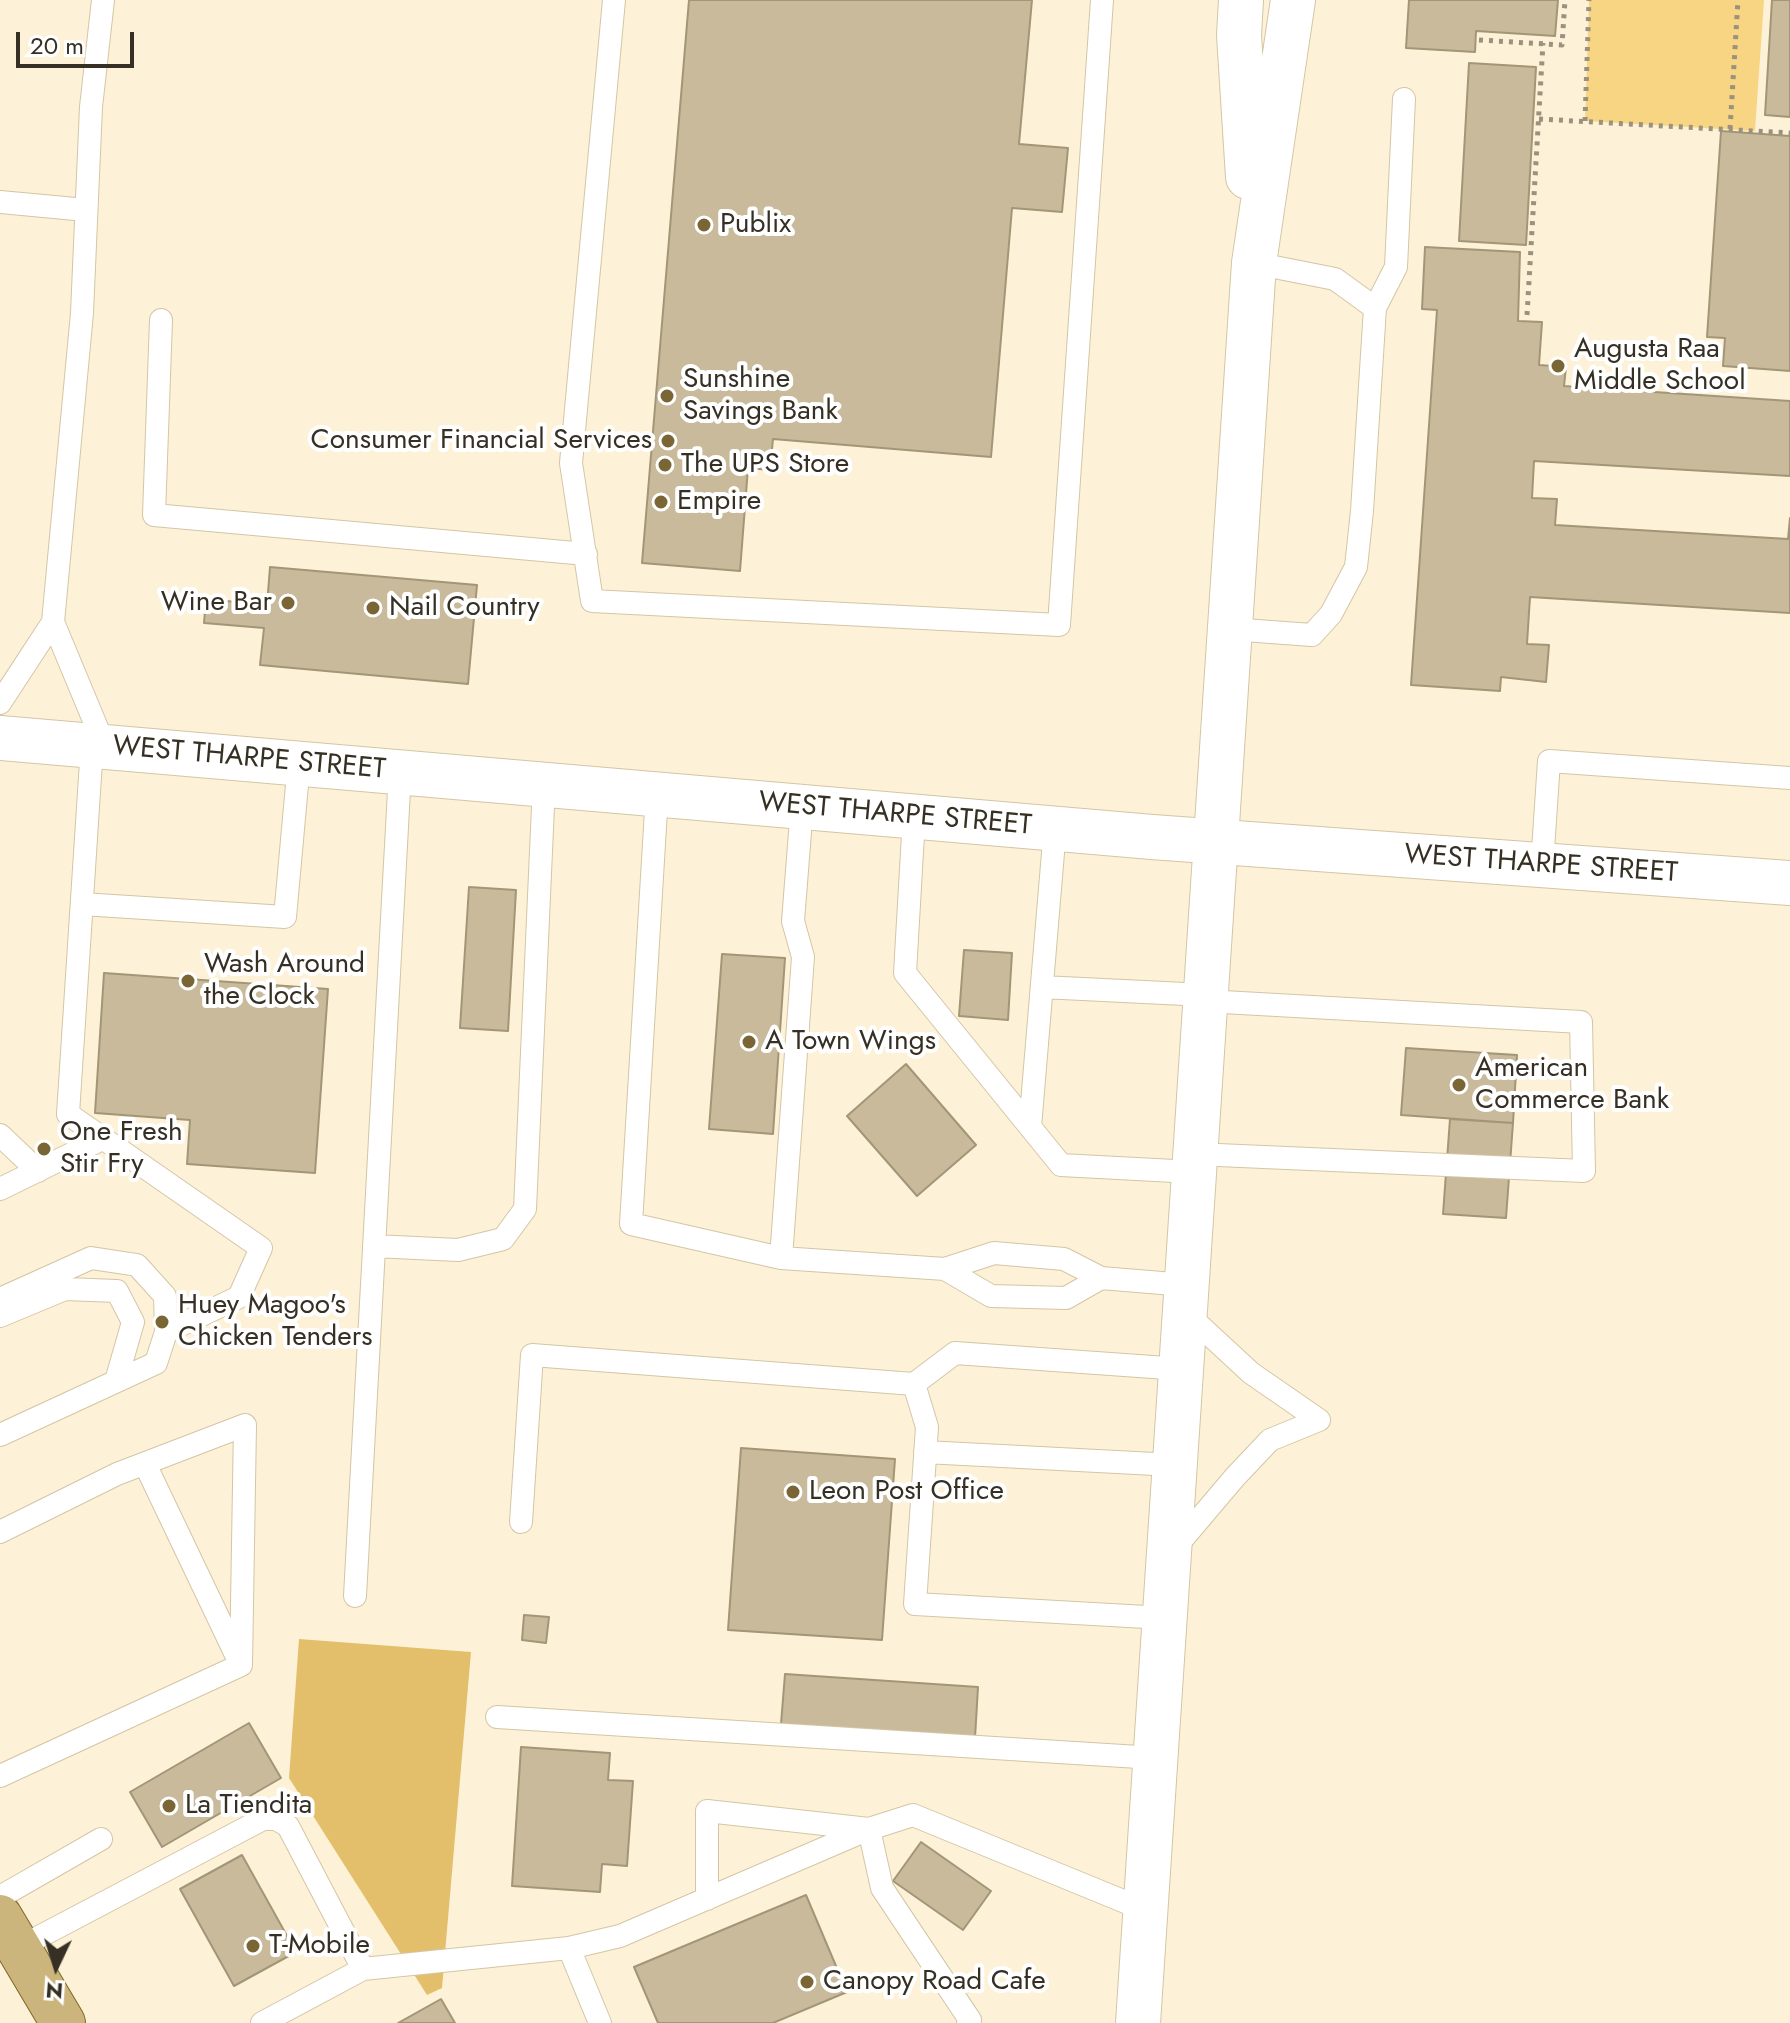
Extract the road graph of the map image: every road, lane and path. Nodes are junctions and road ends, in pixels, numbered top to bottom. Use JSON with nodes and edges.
{"nodes":[{"id":1,"x":103,"y":0,"type":"edge"},
{"id":2,"x":614,"y":0,"type":"edge"},
{"id":3,"x":1102,"y":0,"type":"edge"},
{"id":4,"x":1241,"y":0,"type":"edge"},
{"id":5,"x":1293,"y":0,"type":"edge"},
{"id":6,"x":1565,"y":0,"type":"edge"},
{"id":7,"x":1589,"y":0,"type":"edge"},
{"id":8,"x":1738,"y":0,"type":"edge"},
{"id":9,"x":1479,"y":40,"type":"dead end"},
{"id":10,"x":1543,"y":43,"type":"junction"},
{"id":11,"x":1404,"y":99,"type":"dead end"},
{"id":12,"x":1539,"y":119,"type":"junction"},
{"id":13,"x":1585,"y":121,"type":"junction"},
{"id":14,"x":1730,"y":129,"type":"junction"},
{"id":15,"x":1790,"y":133,"type":"edge"},
{"id":16,"x":0,"y":202,"type":"edge"},
{"id":17,"x":86,"y":210,"type":"junction"},
{"id":18,"x":1254,"y":263,"type":"junction"},
{"id":19,"x":1375,"y":308,"type":"junction"},
{"id":20,"x":1527,"y":315,"type":"dead end"},
{"id":21,"x":161,"y":320,"type":"dead end"},
{"id":22,"x":586,"y":554,"type":"junction"},
{"id":23,"x":53,"y":622,"type":"junction"},
{"id":24,"x":1230,"y":629,"type":"junction"},
{"id":25,"x":0,"y":703,"type":"edge"},
{"id":26,"x":0,"y":738,"type":"edge"},
{"id":27,"x":99,"y":746,"type":"junction"},
{"id":28,"x":299,"y":763,"type":"junction"},
{"id":29,"x":400,"y":772,"type":"junction"},
{"id":30,"x":1790,"y":778,"type":"edge"},
{"id":31,"x":544,"y":784,"type":"junction"},
{"id":32,"x":657,"y":794,"type":"junction"},
{"id":33,"x":802,"y":807,"type":"junction"},
{"id":34,"x":914,"y":817,"type":"junction"},
{"id":35,"x":1055,"y":829,"type":"junction"},
{"id":36,"x":1215,"y":842,"type":"junction"},
{"id":37,"x":1542,"y":865,"type":"junction"},
{"id":38,"x":1790,"y":883,"type":"edge"},
{"id":39,"x":82,"y":904,"type":"junction"},
{"id":40,"x":1042,"y":987,"type":"junction"},
{"id":41,"x":1205,"y":998,"type":"junction"},
{"id":42,"x":1030,"y":1127,"type":"junction"},
{"id":43,"x":0,"y":1135,"type":"edge"},
{"id":44,"x":104,"y":1138,"type":"junction"},
{"id":45,"x":1194,"y":1163,"type":"junction"},
{"id":46,"x":38,"y":1171,"type":"junction"},
{"id":47,"x":0,"y":1189,"type":"edge"},
{"id":48,"x":374,"y":1246,"type":"junction"},
{"id":49,"x":781,"y":1258,"type":"junction"},
{"id":50,"x":945,"y":1269,"type":"junction"},
{"id":51,"x":1101,"y":1278,"type":"junction"},
{"id":52,"x":1185,"y":1298,"type":"junction"},
{"id":53,"x":0,"y":1299,"type":"edge"},
{"id":54,"x":0,"y":1316,"type":"edge"},
{"id":55,"x":166,"y":1332,"type":"junction"},
{"id":56,"x":1181,"y":1369,"type":"junction"},
{"id":57,"x":116,"y":1381,"type":"junction"},
{"id":58,"x":914,"y":1384,"type":"junction"},
{"id":59,"x":0,"y":1435,"type":"edge"},
{"id":60,"x":925,"y":1452,"type":"junction"},
{"id":61,"x":145,"y":1464,"type":"junction"},
{"id":62,"x":1174,"y":1465,"type":"junction"},
{"id":63,"x":521,"y":1522,"type":"dead end"},
{"id":64,"x":0,"y":1532,"type":"edge"},
{"id":65,"x":1168,"y":1556,"type":"junction"},
{"id":66,"x":355,"y":1596,"type":"dead end"},
{"id":67,"x":1164,"y":1618,"type":"junction"},
{"id":68,"x":241,"y":1665,"type":"junction"},
{"id":69,"x":497,"y":1717,"type":"dead end"},
{"id":70,"x":1155,"y":1758,"type":"junction"},
{"id":71,"x":0,"y":1776,"type":"edge"},
{"id":72,"x":869,"y":1829,"type":"junction"},
{"id":73,"x":101,"y":1839,"type":"dead end"},
{"id":74,"x":0,"y":1897,"type":"edge"},
{"id":75,"x":707,"y":1899,"type":"junction"},
{"id":76,"x":1145,"y":1910,"type":"junction"},
{"id":77,"x":9,"y":1933,"type":"edge"},
{"id":78,"x":569,"y":1948,"type":"junction"},
{"id":79,"x":363,"y":1969,"type":"junction"},
{"id":80,"x":63,"y":2023,"type":"edge"},
{"id":81,"x":262,"y":2023,"type":"edge"},
{"id":82,"x":600,"y":2023,"type":"edge"},
{"id":83,"x":968,"y":2023,"type":"edge"},
{"id":84,"x":1138,"y":2023,"type":"edge"}],
"edges":[{"from":1,"to":17,"type":"lane"},
{"from":2,"to":22,"type":"lane"},
{"from":3,"to":22,"type":"lane"},
{"from":4,"to":18,"type":"main road"},
{"from":5,"to":18,"type":"main road"},
{"from":6,"to":10,"type":"path"},
{"from":7,"to":13,"type":"path"},
{"from":8,"to":14,"type":"path"},
{"from":9,"to":10,"type":"path"},
{"from":10,"to":12,"type":"path"},
{"from":11,"to":19,"type":"lane"},
{"from":12,"to":13,"type":"path"},
{"from":12,"to":20,"type":"path"},
{"from":13,"to":14,"type":"path"},
{"from":14,"to":15,"type":"path"},
{"from":16,"to":17,"type":"lane"},
{"from":17,"to":23,"type":"lane"},
{"from":18,"to":19,"type":"lane"},
{"from":18,"to":24,"type":"main road"},
{"from":19,"to":24,"type":"lane"},
{"from":21,"to":22,"type":"lane"},
{"from":23,"to":25,"type":"lane"},
{"from":23,"to":27,"type":"lane"},
{"from":24,"to":36,"type":"main road"},
{"from":26,"to":27,"type":"main road","name":"WEST THARPE STREET"},
{"from":27,"to":28,"type":"main road","name":"WEST THARPE STREET"},
{"from":27,"to":39,"type":"lane"},
{"from":28,"to":29,"type":"main road","name":"WEST THARPE STREET"},
{"from":28,"to":39,"type":"lane"},
{"from":29,"to":31,"type":"main road","name":"WEST THARPE STREET"},
{"from":29,"to":48,"type":"lane"},
{"from":30,"to":37,"type":"lane"},
{"from":31,"to":32,"type":"main road","name":"WEST THARPE STREET"},
{"from":31,"to":48,"type":"lane"},
{"from":32,"to":33,"type":"main road","name":"WEST THARPE STREET"},
{"from":32,"to":49,"type":"lane"},
{"from":33,"to":34,"type":"main road","name":"WEST THARPE STREET"},
{"from":33,"to":49,"type":"lane"},
{"from":34,"to":35,"type":"main road","name":"WEST THARPE STREET"},
{"from":34,"to":42,"type":"lane"},
{"from":35,"to":36,"type":"main road","name":"WEST THARPE STREET"},
{"from":35,"to":40,"type":"lane"},
{"from":36,"to":37,"type":"main road","name":"WEST THARPE STREET"},
{"from":36,"to":41,"type":"main road"},
{"from":37,"to":38,"type":"main road","name":"WEST THARPE STREET"},
{"from":39,"to":44,"type":"lane"},
{"from":40,"to":41,"type":"lane"},
{"from":40,"to":42,"type":"lane"},
{"from":41,"to":45,"type":"main road"},
{"from":41,"to":45,"type":"lane"},
{"from":42,"to":45,"type":"lane"},
{"from":43,"to":46,"type":"lane"},
{"from":44,"to":46,"type":"lane"},
{"from":44,"to":55,"type":"lane"},
{"from":45,"to":52,"type":"main road"},
{"from":46,"to":47,"type":"lane"},
{"from":48,"to":66,"type":"lane"},
{"from":49,"to":50,"type":"lane"},
{"from":50,"to":51,"type":"lane"},
{"from":50,"to":51,"type":"lane"},
{"from":51,"to":52,"type":"lane"},
{"from":52,"to":56,"type":"main road"},
{"from":52,"to":65,"type":"lane"},
{"from":53,"to":55,"type":"lane"},
{"from":54,"to":57,"type":"lane"},
{"from":55,"to":57,"type":"lane"},
{"from":56,"to":58,"type":"lane"},
{"from":56,"to":62,"type":"main road"},
{"from":57,"to":59,"type":"lane"},
{"from":58,"to":60,"type":"lane"},
{"from":58,"to":63,"type":"lane"},
{"from":60,"to":62,"type":"lane"},
{"from":60,"to":67,"type":"lane"},
{"from":61,"to":64,"type":"lane"},
{"from":61,"to":68,"type":"lane"},
{"from":61,"to":68,"type":"lane"},
{"from":62,"to":65,"type":"main road"},
{"from":65,"to":67,"type":"main road"},
{"from":67,"to":70,"type":"main road"},
{"from":68,"to":71,"type":"lane"},
{"from":69,"to":70,"type":"lane"},
{"from":70,"to":76,"type":"main road"},
{"from":72,"to":75,"type":"lane"},
{"from":72,"to":75,"type":"lane"},
{"from":72,"to":76,"type":"lane"},
{"from":72,"to":83,"type":"lane"},
{"from":73,"to":74,"type":"lane"},
{"from":75,"to":78,"type":"lane"},
{"from":76,"to":84,"type":"main road"},
{"from":77,"to":79,"type":"lane"},
{"from":77,"to":80,"type":"main road"},
{"from":78,"to":79,"type":"lane"},
{"from":78,"to":82,"type":"lane"},
{"from":79,"to":81,"type":"lane"}]}
